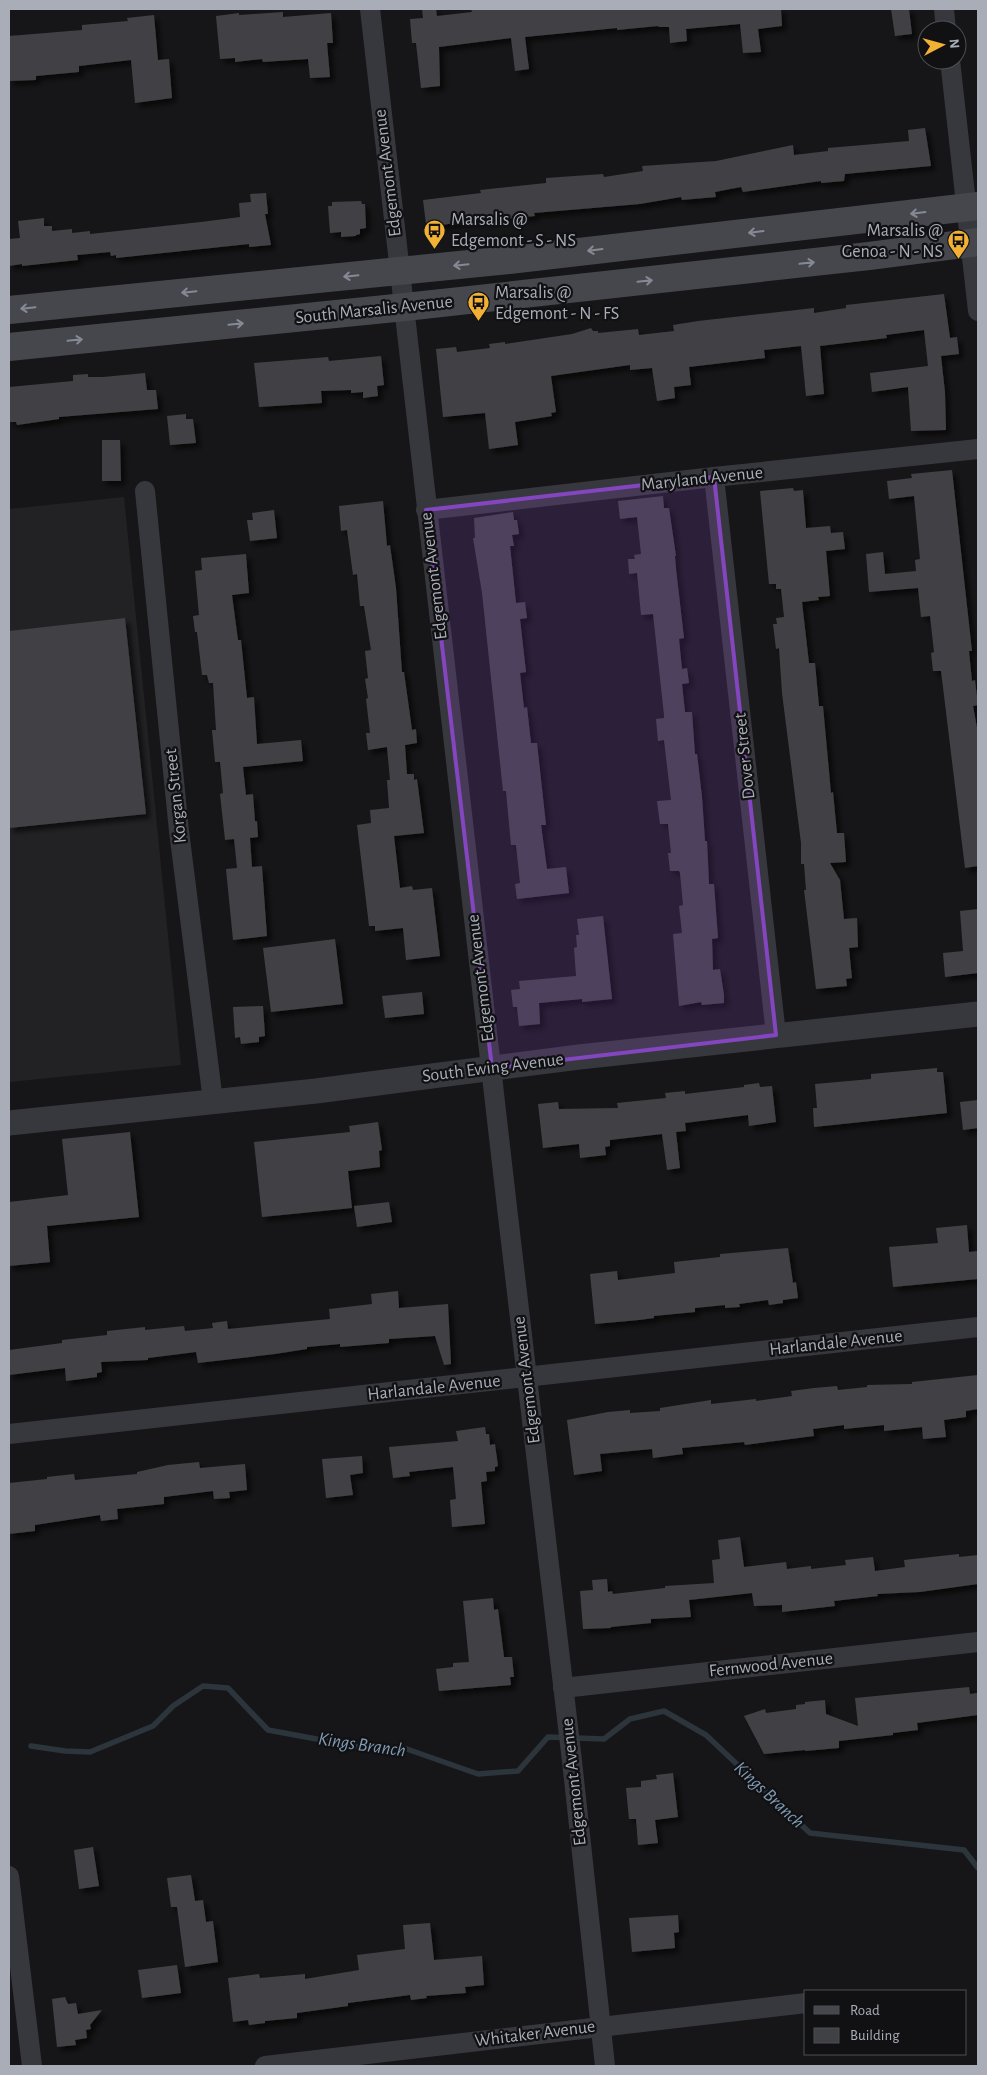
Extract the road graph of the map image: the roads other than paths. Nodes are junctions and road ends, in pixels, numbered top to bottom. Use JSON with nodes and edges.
{"nodes":[{"id":1,"x":370,"y":9,"type":"edge"},
{"id":2,"x":951,"y":70,"type":"edge"},
{"id":3,"x":972,"y":207,"type":"edge"},
{"id":4,"x":975,"y":243,"type":"edge"},
{"id":5,"x":400,"y":272,"type":"junction"},
{"id":6,"x":405,"y":307,"type":"junction"},
{"id":7,"x":9,"y":310,"type":"edge"},
{"id":8,"x":978,"y":311,"type":"edge"},
{"id":9,"x":9,"y":347,"type":"edge"},
{"id":10,"x":978,"y":449,"type":"edge"},
{"id":11,"x":714,"y":477,"type":"junction"},
{"id":12,"x":145,"y":491,"type":"dead end"},
{"id":13,"x":426,"y":510,"type":"junction"},
{"id":14,"x":978,"y":1014,"type":"edge"},
{"id":15,"x":776,"y":1035,"type":"junction"},
{"id":16,"x":492,"y":1068,"type":"junction"},
{"id":17,"x":213,"y":1101,"type":"junction"},
{"id":18,"x":9,"y":1123,"type":"edge"},
{"id":19,"x":978,"y":1327,"type":"edge"},
{"id":20,"x":526,"y":1377,"type":"junction"},
{"id":21,"x":9,"y":1434,"type":"edge"},
{"id":22,"x":978,"y":1642,"type":"edge"},
{"id":23,"x":563,"y":1688,"type":"junction"},
{"id":24,"x":9,"y":1876,"type":"edge"},
{"id":25,"x":804,"y":2003,"type":"edge"},
{"id":26,"x":600,"y":2026,"type":"junction"},
{"id":27,"x":32,"y":2066,"type":"edge"},
{"id":28,"x":264,"y":2066,"type":"edge"},
{"id":29,"x":605,"y":2066,"type":"edge"}],
"edges":[{"from":1,"to":5,"type":"street","name":"Edgemont Avenue"},
{"from":2,"to":3,"type":"street"},
{"from":3,"to":4,"type":"street"},
{"from":3,"to":5,"type":"main road","name":"South Marsalis Avenue","one_way":true},
{"from":6,"to":4,"type":"main road","name":"South Marsalis Avenue","one_way":true},
{"from":4,"to":8,"type":"street"},
{"from":5,"to":6,"type":"street","name":"Edgemont Avenue"},
{"from":5,"to":7,"type":"main road","name":"South Marsalis Avenue","one_way":true},
{"from":9,"to":6,"type":"main road","name":"South Marsalis Avenue","one_way":true},
{"from":6,"to":13,"type":"street","name":"Edgemont Avenue"},
{"from":10,"to":11,"type":"street","name":"Maryland Avenue"},
{"from":11,"to":13,"type":"street","name":"Maryland Avenue"},
{"from":11,"to":15,"type":"street","name":"Dover Street"},
{"from":12,"to":17,"type":"street","name":"Korgan Street"},
{"from":13,"to":16,"type":"street","name":"Edgemont Avenue"},
{"from":14,"to":15,"type":"street","name":"South Ewing Avenue"},
{"from":15,"to":16,"type":"street","name":"South Ewing Avenue"},
{"from":16,"to":17,"type":"street","name":"South Ewing Avenue"},
{"from":16,"to":20,"type":"street","name":"Edgemont Avenue"},
{"from":17,"to":18,"type":"street","name":"South Ewing Avenue"},
{"from":19,"to":20,"type":"street","name":"Harlandale Avenue"},
{"from":20,"to":21,"type":"street","name":"Harlandale Avenue"},
{"from":20,"to":23,"type":"street","name":"Edgemont Avenue"},
{"from":22,"to":23,"type":"street","name":"Fernwood Avenue"},
{"from":23,"to":26,"type":"street","name":"Edgemont Avenue"},
{"from":24,"to":27,"type":"street"},
{"from":25,"to":26,"type":"street","name":"Whitaker Avenue"},
{"from":26,"to":28,"type":"street","name":"Whitaker Avenue"},
{"from":26,"to":29,"type":"street","name":"Edgemont Avenue"}]}
